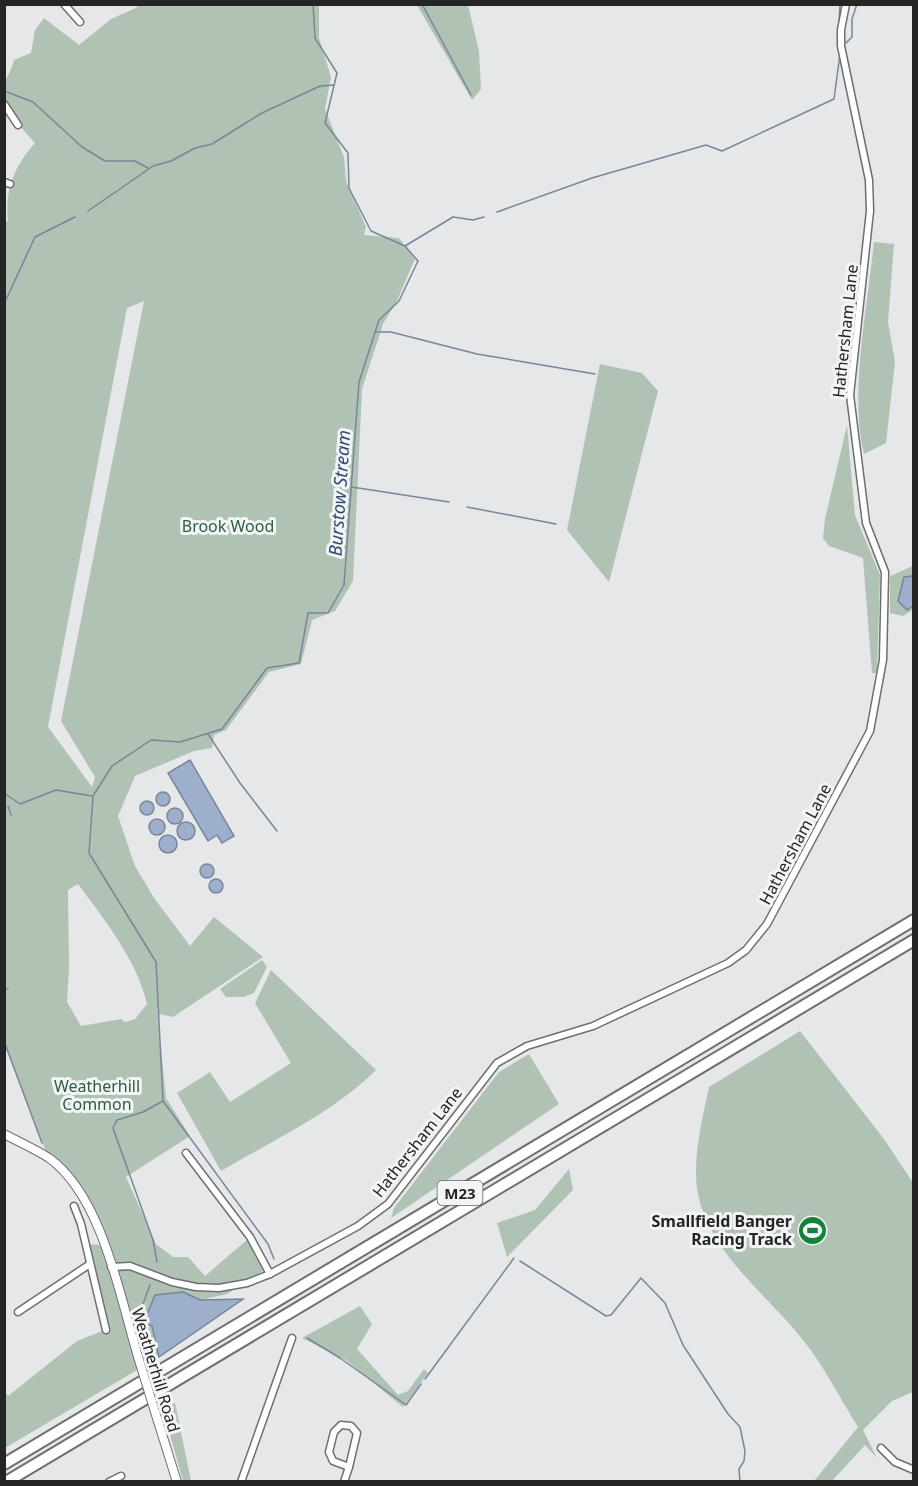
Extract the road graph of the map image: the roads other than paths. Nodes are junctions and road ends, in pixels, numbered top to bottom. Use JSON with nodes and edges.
{"nodes":[{"id":1,"x":64,"y":4,"type":"edge"},
{"id":2,"x":846,"y":4,"type":"edge"},
{"id":3,"x":80,"y":22,"type":"dead end"},
{"id":4,"x":4,"y":104,"type":"edge"},
{"id":5,"x":18,"y":125,"type":"dead end"},
{"id":6,"x":914,"y":920,"type":"edge"},
{"id":7,"x":914,"y":940,"type":"edge"},
{"id":8,"x":4,"y":1134,"type":"edge"},
{"id":9,"x":186,"y":1153,"type":"dead end"},
{"id":10,"x":74,"y":1206,"type":"dead end"},
{"id":11,"x":95,"y":1219,"type":"junction"},
{"id":12,"x":81,"y":1224,"type":"junction"},
{"id":13,"x":90,"y":1264,"type":"junction"},
{"id":14,"x":111,"y":1267,"type":"junction"},
{"id":15,"x":270,"y":1274,"type":"junction"},
{"id":16,"x":18,"y":1312,"type":"dead end"},
{"id":17,"x":106,"y":1330,"type":"dead end"},
{"id":18,"x":292,"y":1338,"type":"dead end"},
{"id":19,"x":881,"y":1448,"type":"dead end"},
{"id":20,"x":4,"y":1464,"type":"edge"},
{"id":21,"x":349,"y":1467,"type":"junction"},
{"id":22,"x":914,"y":1470,"type":"edge"},
{"id":23,"x":121,"y":1476,"type":"dead end"},
{"id":24,"x":6,"y":1482,"type":"edge"},
{"id":25,"x":109,"y":1482,"type":"edge"},
{"id":26,"x":177,"y":1482,"type":"edge"},
{"id":27,"x":241,"y":1482,"type":"edge"},
{"id":28,"x":344,"y":1482,"type":"edge"}],
"edges":[{"from":1,"to":3,"type":"street"},
{"from":2,"to":15,"type":"street","name":"Hathersham Lane"},
{"from":4,"to":5,"type":"street"},
{"from":6,"to":20,"type":"highway","number":"M23"},
{"from":7,"to":24,"type":"highway","number":"M23"},
{"from":8,"to":11,"type":"street","name":"Weatherhill Road"},
{"from":9,"to":15,"type":"street"},
{"from":10,"to":12,"type":"street"},
{"from":11,"to":12,"type":"street"},
{"from":11,"to":14,"type":"street","name":"Weatherhill Road"},
{"from":12,"to":13,"type":"street"},
{"from":13,"to":16,"type":"street"},
{"from":13,"to":17,"type":"street"},
{"from":14,"to":15,"type":"street","name":"Hathersham Lane"},
{"from":14,"to":26,"type":"street","name":"Weatherhill Road","bridge":true},
{"from":18,"to":27,"type":"street"},
{"from":19,"to":22,"type":"street"},
{"from":21,"to":21,"type":"street"},
{"from":21,"to":28,"type":"street"},
{"from":23,"to":25,"type":"street"}]}
